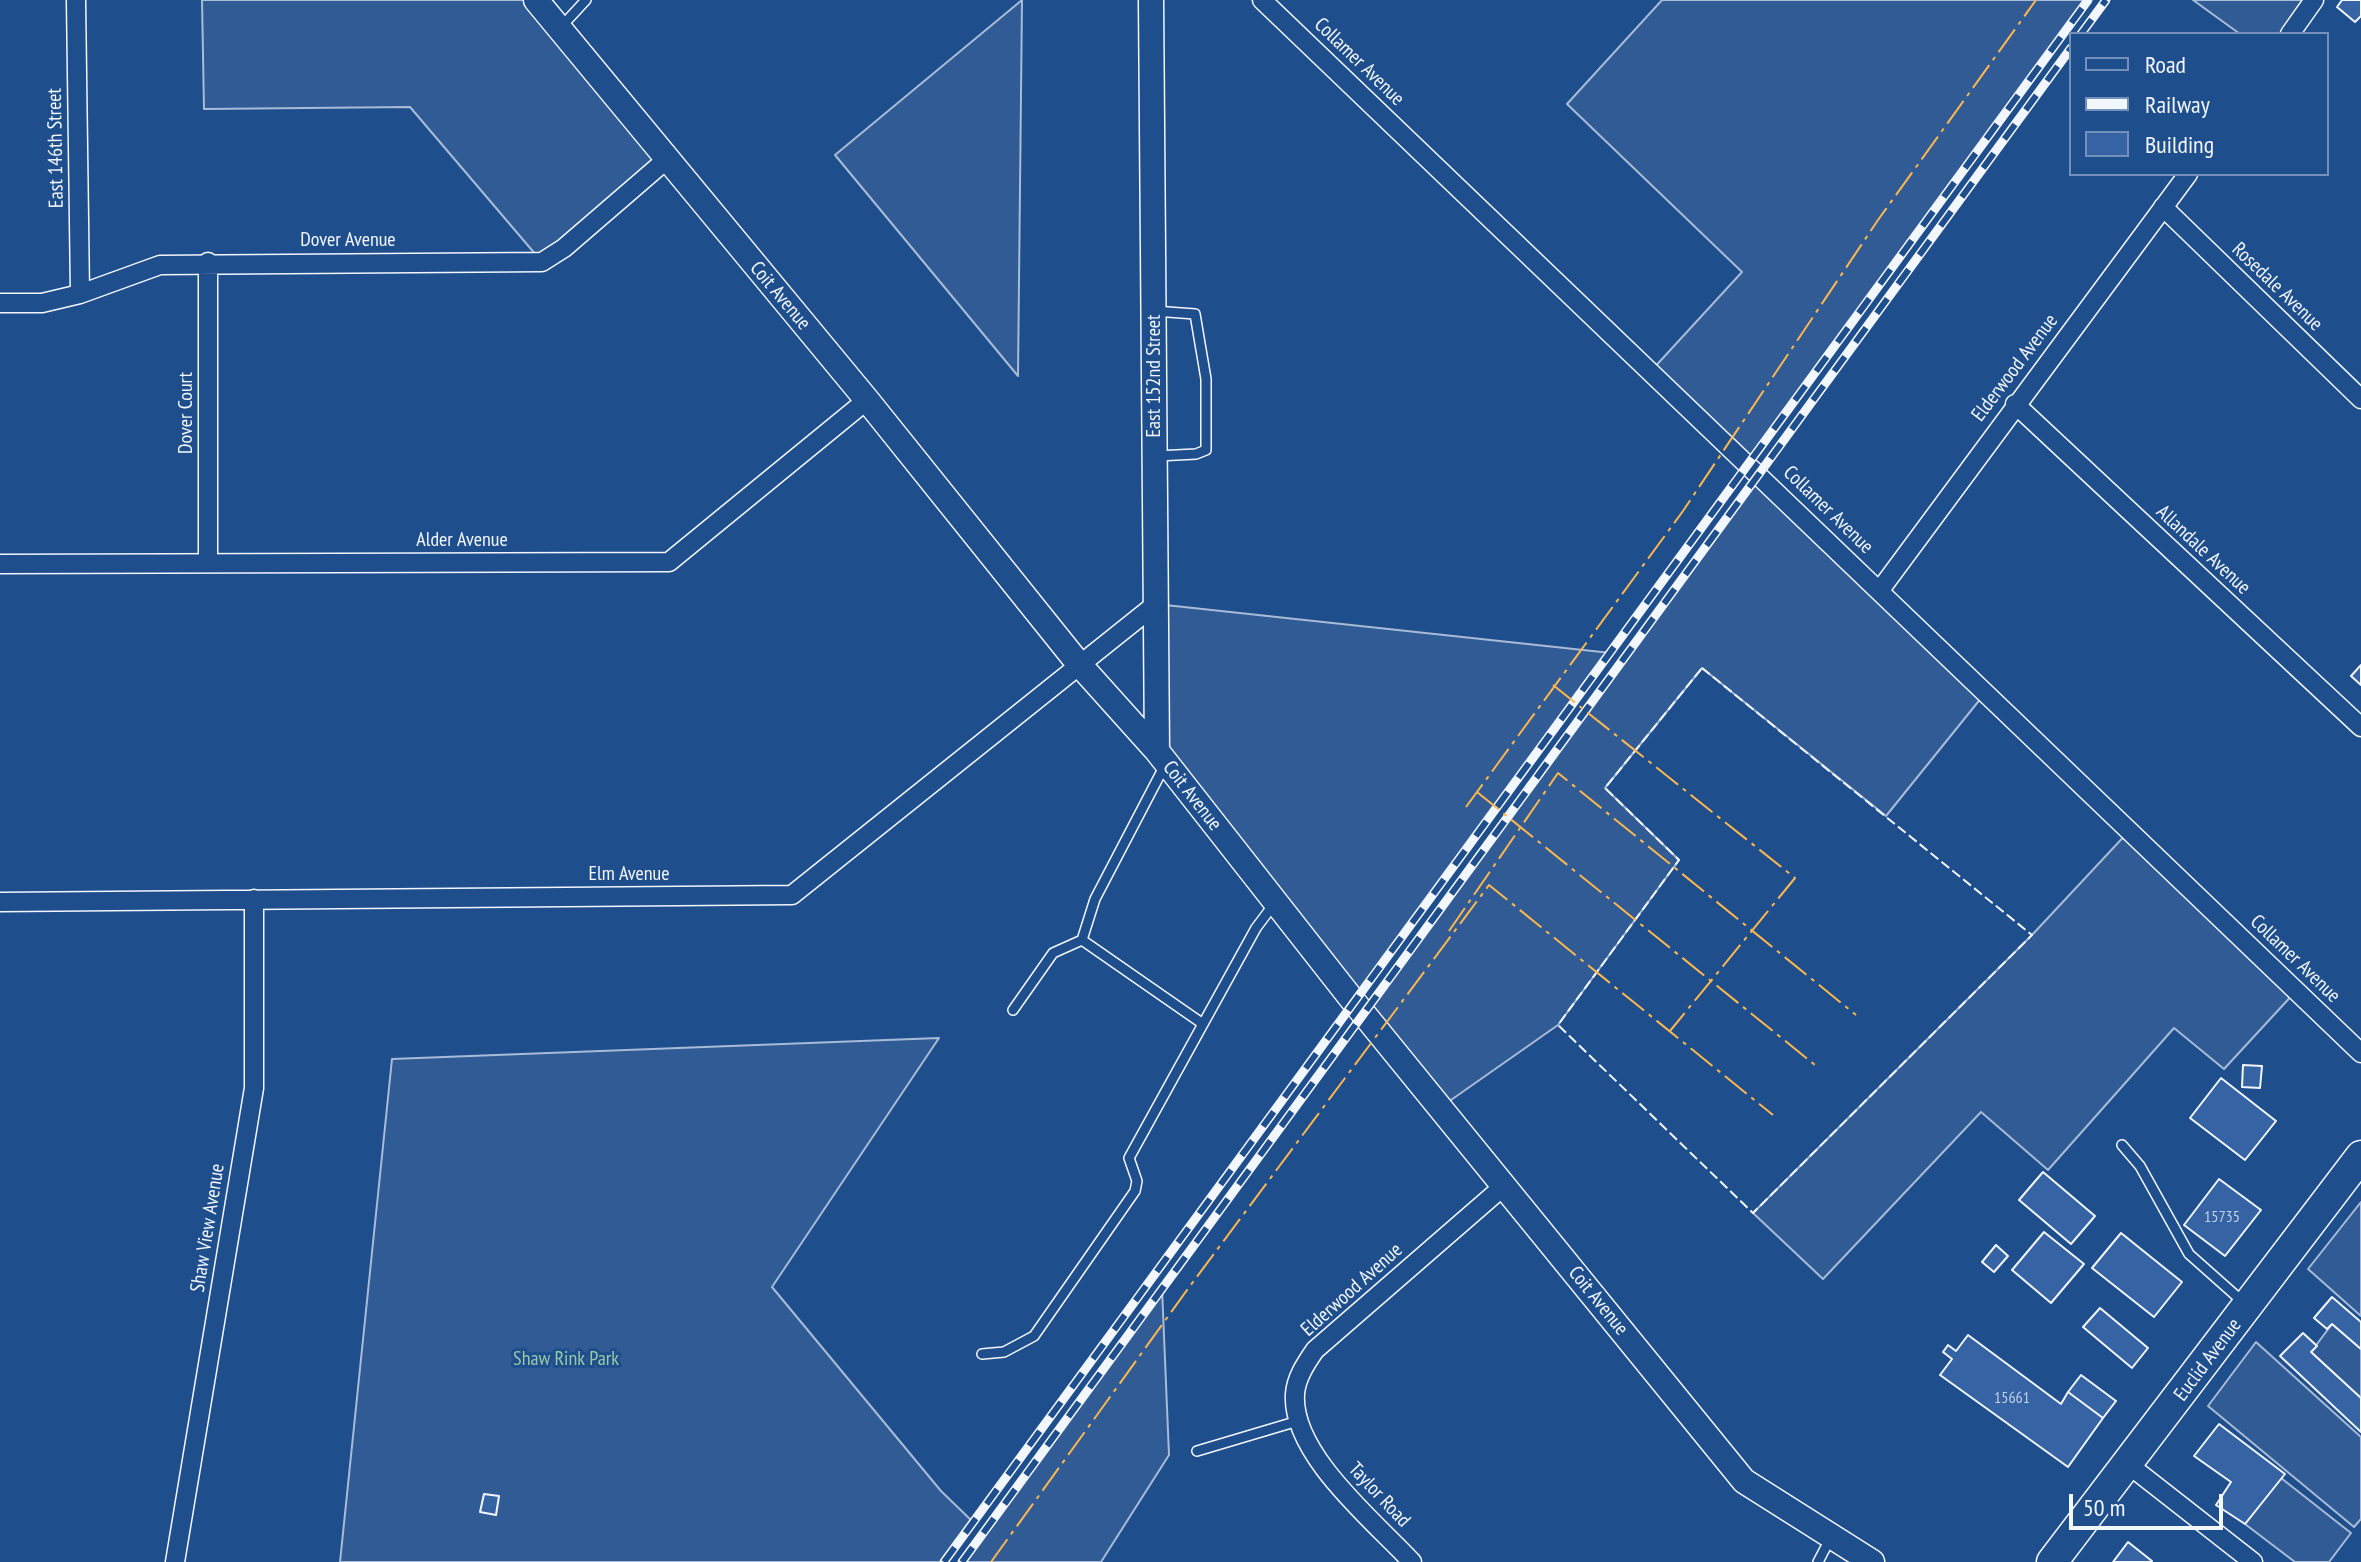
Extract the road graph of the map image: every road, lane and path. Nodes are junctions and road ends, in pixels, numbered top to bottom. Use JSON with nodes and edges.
{"nodes":[{"id":1,"x":76,"y":0,"type":"edge"},
{"id":2,"x":536,"y":0,"type":"edge"},
{"id":3,"x":586,"y":0,"type":"edge"},
{"id":4,"x":1151,"y":0,"type":"edge"},
{"id":5,"x":1262,"y":0,"type":"edge"},
{"id":6,"x":2314,"y":0,"type":"edge"},
{"id":7,"x":559,"y":28,"type":"junction"},
{"id":8,"x":2291,"y":32,"type":"edge"},
{"id":9,"x":666,"y":160,"type":"junction"},
{"id":10,"x":2186,"y":176,"type":"edge"},
{"id":11,"x":2163,"y":207,"type":"junction"},
{"id":12,"x":208,"y":262,"type":"junction"},
{"id":13,"x":80,"y":294,"type":"junction"},
{"id":14,"x":0,"y":303,"type":"edge"},
{"id":15,"x":1154,"y":311,"type":"junction"},
{"id":16,"x":2361,"y":399,"type":"edge"},
{"id":17,"x":867,"y":400,"type":"junction"},
{"id":18,"x":2015,"y":404,"type":"junction"},
{"id":19,"x":1155,"y":456,"type":"junction"},
{"id":20,"x":208,"y":563,"type":"junction"},
{"id":21,"x":0,"y":564,"type":"edge"},
{"id":22,"x":1880,"y":590,"type":"junction"},
{"id":23,"x":1156,"y":604,"type":"junction"},
{"id":24,"x":1078,"y":663,"type":"junction"},
{"id":25,"x":2361,"y":727,"type":"edge"},
{"id":26,"x":1162,"y":757,"type":"junction"},
{"id":27,"x":254,"y":899,"type":"junction"},
{"id":28,"x":0,"y":902,"type":"edge"},
{"id":29,"x":1276,"y":902,"type":"junction"},
{"id":30,"x":1082,"y":940,"type":"junction"},
{"id":31,"x":1013,"y":1010,"type":"dead end"},
{"id":32,"x":1203,"y":1024,"type":"junction"},
{"id":33,"x":2361,"y":1053,"type":"edge"},
{"id":34,"x":2122,"y":1145,"type":"dead end"},
{"id":35,"x":2361,"y":1156,"type":"edge"},
{"id":36,"x":1505,"y":1185,"type":"junction"},
{"id":37,"x":2248,"y":1307,"type":"junction"},
{"id":38,"x":982,"y":1354,"type":"dead end"},
{"id":39,"x":1298,"y":1421,"type":"junction"},
{"id":40,"x":1197,"y":1451,"type":"dead end"},
{"id":41,"x":1315,"y":1458,"type":"joint"},
{"id":42,"x":2129,"y":1465,"type":"junction"},
{"id":43,"x":1832,"y":1536,"type":"junction"},
{"id":44,"x":175,"y":1562,"type":"edge"},
{"id":45,"x":1412,"y":1562,"type":"edge"},
{"id":46,"x":1818,"y":1562,"type":"edge"},
{"id":47,"x":1872,"y":1562,"type":"edge"},
{"id":48,"x":2052,"y":1562,"type":"edge"},
{"id":49,"x":2253,"y":1562,"type":"edge"}],
"edges":[{"from":1,"to":13,"type":"street","name":"East 146th Street"},
{"from":2,"to":7,"type":"street","name":"Coit Avenue"},
{"from":3,"to":7,"type":"lane"},
{"from":4,"to":15,"type":"street","name":"East 152nd Street"},
{"from":5,"to":22,"type":"street","name":"Collamer Avenue"},
{"from":6,"to":8,"type":"street"},
{"from":7,"to":9,"type":"street","name":"Coit Avenue"},
{"from":9,"to":12,"type":"street","name":"Dover Avenue"},
{"from":9,"to":17,"type":"street","name":"Coit Avenue"},
{"from":10,"to":11,"type":"street","name":"Elderwood Avenue"},
{"from":11,"to":16,"type":"street","name":"Rosedale Avenue"},
{"from":11,"to":18,"type":"street","name":"Elderwood Avenue"},
{"from":12,"to":13,"type":"street","name":"Dover Avenue"},
{"from":12,"to":20,"type":"street","name":"Dover Court"},
{"from":13,"to":14,"type":"street","name":"Dover Avenue"},
{"from":15,"to":19,"type":"street","name":"East 152nd Street"},
{"from":15,"to":19,"type":"lane"},
{"from":17,"to":20,"type":"street","name":"Alder Avenue"},
{"from":17,"to":24,"type":"street","name":"Coit Avenue"},
{"from":18,"to":22,"type":"street","name":"Elderwood Avenue"},
{"from":18,"to":25,"type":"street","name":"Allandale Avenue"},
{"from":19,"to":23,"type":"street","name":"East 152nd Street"},
{"from":20,"to":21,"type":"street","name":"Alder Avenue"},
{"from":22,"to":33,"type":"street","name":"Collamer Avenue"},
{"from":23,"to":24,"type":"street","name":"Elm Avenue"},
{"from":23,"to":26,"type":"street","name":"East 152nd Street"},
{"from":24,"to":26,"type":"street","name":"Coit Avenue"},
{"from":24,"to":27,"type":"street","name":"Elm Avenue"},
{"from":26,"to":29,"type":"street","name":"Coit Avenue"},
{"from":26,"to":30,"type":"lane"},
{"from":27,"to":28,"type":"street","name":"Elm Avenue"},
{"from":27,"to":44,"type":"street","name":"Shaw View Avenue"},
{"from":29,"to":32,"type":"lane"},
{"from":29,"to":36,"type":"street","name":"Coit Avenue"},
{"from":30,"to":31,"type":"lane"},
{"from":30,"to":32,"type":"lane"},
{"from":32,"to":38,"type":"lane"},
{"from":34,"to":37,"type":"lane"},
{"from":35,"to":37,"type":"main road","name":"Euclid Avenue"},
{"from":36,"to":39,"type":"street","name":"Elderwood Avenue"},
{"from":36,"to":43,"type":"street","name":"Coit Avenue"},
{"from":37,"to":42,"type":"main road","name":"Euclid Avenue"},
{"from":39,"to":40,"type":"lane"},
{"from":39,"to":41,"type":"street","name":"Elderwood Avenue"},
{"from":41,"to":45,"type":"street","name":"Taylor Road"},
{"from":42,"to":48,"type":"main road","name":"Euclid Avenue"},
{"from":42,"to":49,"type":"street"},
{"from":43,"to":46,"type":"lane"},
{"from":43,"to":47,"type":"street","name":"Coit Avenue"}]}
